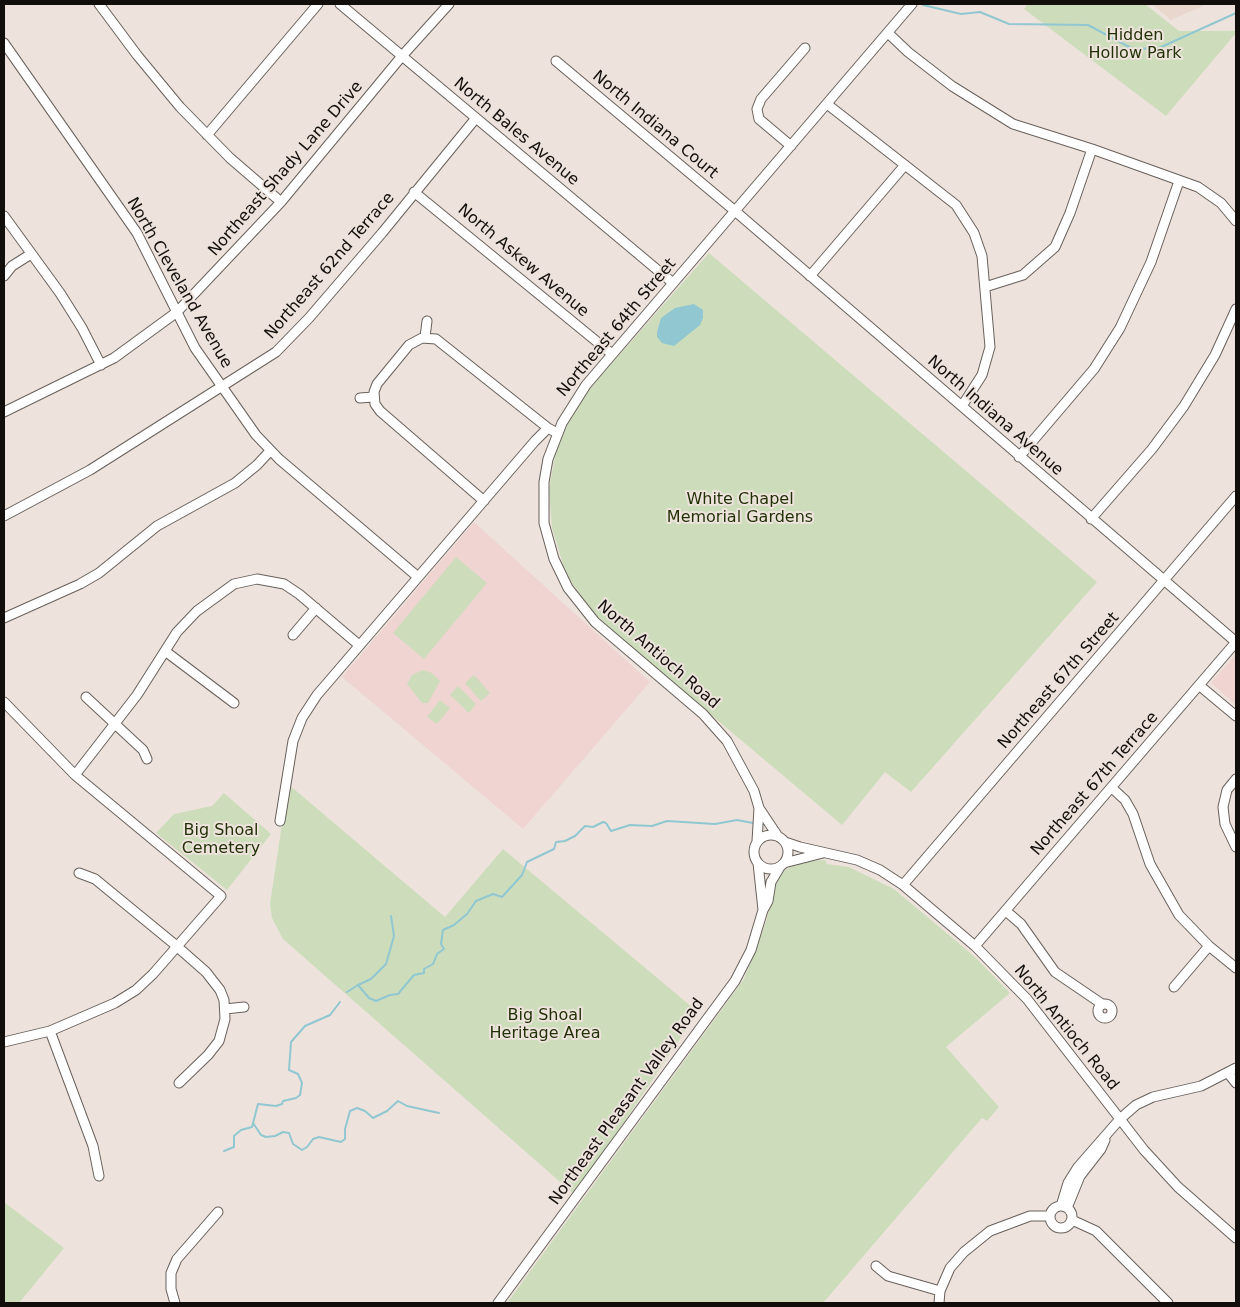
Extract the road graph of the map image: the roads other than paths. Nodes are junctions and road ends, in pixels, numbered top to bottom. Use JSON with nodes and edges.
{"nodes":[{"id":1,"x":99,"y":4,"type":"edge"},
{"id":2,"x":318,"y":4,"type":"edge"},
{"id":3,"x":340,"y":4,"type":"edge"},
{"id":4,"x":449,"y":4,"type":"edge"},
{"id":5,"x":912,"y":4,"type":"edge"},
{"id":6,"x":888,"y":33,"type":"junction"},
{"id":7,"x":4,"y":43,"type":"edge"},
{"id":8,"x":805,"y":48,"type":"dead end"},
{"id":9,"x":402,"y":56,"type":"junction"},
{"id":10,"x":556,"y":61,"type":"dead end"},
{"id":11,"x":827,"y":104,"type":"junction"},
{"id":12,"x":476,"y":118,"type":"junction"},
{"id":13,"x":207,"y":135,"type":"junction"},
{"id":14,"x":791,"y":146,"type":"junction"},
{"id":15,"x":1092,"y":149,"type":"junction"},
{"id":16,"x":905,"y":165,"type":"junction"},
{"id":17,"x":1179,"y":181,"type":"junction"},
{"id":18,"x":414,"y":192,"type":"junction"},
{"id":19,"x":281,"y":202,"type":"junction"},
{"id":20,"x":735,"y":211,"type":"junction"},
{"id":21,"x":4,"y":216,"type":"edge"},
{"id":22,"x":1236,"y":221,"type":"edge"},
{"id":23,"x":31,"y":254,"type":"junction"},
{"id":24,"x":4,"y":276,"type":"edge"},
{"id":25,"x":810,"y":276,"type":"junction"},
{"id":26,"x":673,"y":282,"type":"junction"},
{"id":27,"x":985,"y":286,"type":"junction"},
{"id":28,"x":1236,"y":309,"type":"edge"},
{"id":29,"x":177,"y":312,"type":"junction"},
{"id":30,"x":427,"y":321,"type":"dead end"},
{"id":31,"x":425,"y":337,"type":"junction"},
{"id":32,"x":612,"y":354,"type":"junction"},
{"id":33,"x":101,"y":365,"type":"junction"},
{"id":34,"x":222,"y":388,"type":"junction"},
{"id":35,"x":373,"y":397,"type":"junction"},
{"id":36,"x":360,"y":398,"type":"dead end"},
{"id":37,"x":962,"y":406,"type":"junction"},
{"id":38,"x":4,"y":412,"type":"edge"},
{"id":39,"x":548,"y":428,"type":"junction"},
{"id":40,"x":557,"y":433,"type":"junction"},
{"id":41,"x":270,"y":451,"type":"junction"},
{"id":42,"x":1019,"y":456,"type":"junction"},
{"id":43,"x":1236,"y":496,"type":"edge"},
{"id":44,"x":484,"y":501,"type":"junction"},
{"id":45,"x":4,"y":516,"type":"edge"},
{"id":46,"x":1091,"y":519,"type":"junction"},
{"id":47,"x":418,"y":577,"type":"junction"},
{"id":48,"x":1165,"y":581,"type":"junction"},
{"id":49,"x":316,"y":608,"type":"junction"},
{"id":50,"x":4,"y":618,"type":"edge"},
{"id":51,"x":293,"y":635,"type":"dead end"},
{"id":52,"x":1236,"y":642,"type":"edge"},
{"id":53,"x":359,"y":645,"type":"junction"},
{"id":54,"x":165,"y":651,"type":"junction"},
{"id":55,"x":1200,"y":686,"type":"junction"},
{"id":56,"x":86,"y":697,"type":"dead end"},
{"id":57,"x":4,"y":702,"type":"edge"},
{"id":58,"x":234,"y":704,"type":"dead end"},
{"id":59,"x":1236,"y":716,"type":"edge"},
{"id":60,"x":115,"y":724,"type":"junction"},
{"id":61,"x":147,"y":760,"type":"dead end"},
{"id":62,"x":75,"y":775,"type":"junction"},
{"id":63,"x":1236,"y":779,"type":"edge"},
{"id":64,"x":1112,"y":788,"type":"junction"},
{"id":65,"x":759,"y":808,"type":"junction"},
{"id":66,"x":280,"y":821,"type":"dead end"},
{"id":67,"x":777,"y":835,"type":"junction"},
{"id":68,"x":757,"y":841,"type":"junction"},
{"id":69,"x":785,"y":842,"type":"junction"},
{"id":70,"x":1236,"y":847,"type":"edge"},
{"id":71,"x":824,"y":853,"type":"junction"},
{"id":72,"x":758,"y":863,"type":"junction"},
{"id":73,"x":782,"y":865,"type":"junction"},
{"id":74,"x":79,"y":873,"type":"dead end"},
{"id":75,"x":903,"y":885,"type":"junction"},
{"id":76,"x":762,"y":910,"type":"junction"},
{"id":77,"x":1006,"y":910,"type":"junction"},
{"id":78,"x":975,"y":946,"type":"junction"},
{"id":79,"x":1209,"y":946,"type":"junction"},
{"id":80,"x":177,"y":947,"type":"junction"},
{"id":81,"x":1236,"y":968,"type":"edge"},
{"id":82,"x":1174,"y":987,"type":"dead end"},
{"id":83,"x":1102,"y":1004,"type":"dead end"},
{"id":84,"x":244,"y":1008,"type":"dead end"},
{"id":85,"x":225,"y":1009,"type":"junction"},
{"id":86,"x":50,"y":1031,"type":"junction"},
{"id":87,"x":4,"y":1042,"type":"edge"},
{"id":88,"x":1232,"y":1070,"type":"edge"},
{"id":89,"x":1236,"y":1082,"type":"edge"},
{"id":90,"x":179,"y":1084,"type":"dead end"},
{"id":91,"x":1120,"y":1119,"type":"junction"},
{"id":92,"x":99,"y":1176,"type":"dead end"},
{"id":93,"x":1064,"y":1207,"type":"junction"},
{"id":94,"x":218,"y":1212,"type":"dead end"},
{"id":95,"x":1050,"y":1216,"type":"junction"},
{"id":96,"x":1072,"y":1220,"type":"junction"},
{"id":97,"x":1236,"y":1238,"type":"edge"},
{"id":98,"x":876,"y":1266,"type":"dead end"},
{"id":99,"x":940,"y":1291,"type":"junction"},
{"id":100,"x":175,"y":1303,"type":"edge"},
{"id":101,"x":498,"y":1303,"type":"edge"},
{"id":102,"x":939,"y":1303,"type":"edge"},
{"id":103,"x":1168,"y":1303,"type":"edge"}],
"edges":[{"from":1,"to":13,"type":"street"},
{"from":2,"to":13,"type":"street"},
{"from":3,"to":9,"type":"street","name":"North Bales Avenue"},
{"from":4,"to":9,"type":"street","name":"Northeast Shady Lane Drive"},
{"from":5,"to":6,"type":"street","name":"Northeast 64th Street"},
{"from":6,"to":11,"type":"street","name":"Northeast 64th Street"},
{"from":6,"to":15,"type":"street"},
{"from":7,"to":29,"type":"street","name":"North Cleveland Avenue"},
{"from":8,"to":14,"type":"street"},
{"from":9,"to":12,"type":"street","name":"North Bales Avenue"},
{"from":9,"to":19,"type":"street","name":"Northeast Shady Lane Drive"},
{"from":10,"to":20,"type":"street","name":"North Indiana Court"},
{"from":11,"to":14,"type":"street","name":"Northeast 64th Street"},
{"from":11,"to":16,"type":"street"},
{"from":12,"to":18,"type":"street","name":"Northeast 62nd Terrace"},
{"from":12,"to":26,"type":"street","name":"North Bales Avenue"},
{"from":13,"to":19,"type":"street"},
{"from":14,"to":20,"type":"street","name":"Northeast 64th Street"},
{"from":15,"to":17,"type":"street"},
{"from":15,"to":27,"type":"street"},
{"from":16,"to":25,"type":"street"},
{"from":16,"to":27,"type":"street"},
{"from":17,"to":22,"type":"street"},
{"from":17,"to":42,"type":"street"},
{"from":18,"to":32,"type":"street","name":"North Askew Avenue"},
{"from":18,"to":34,"type":"street","name":"Northeast 62nd Terrace"},
{"from":19,"to":29,"type":"street","name":"Northeast Shady Lane Drive"},
{"from":20,"to":25,"type":"street","name":"North Indiana Avenue"},
{"from":20,"to":26,"type":"street","name":"Northeast 64th Street"},
{"from":21,"to":23,"type":"street"},
{"from":23,"to":24,"type":"street"},
{"from":23,"to":33,"type":"street"},
{"from":25,"to":37,"type":"street","name":"North Indiana Avenue"},
{"from":26,"to":32,"type":"street","name":"Northeast 64th Street"},
{"from":27,"to":37,"type":"street"},
{"from":28,"to":46,"type":"street"},
{"from":29,"to":33,"type":"street","name":"Northeast Shady Lane Drive"},
{"from":29,"to":34,"type":"street","name":"North Cleveland Avenue"},
{"from":30,"to":31,"type":"street"},
{"from":31,"to":35,"type":"street"},
{"from":31,"to":39,"type":"street"},
{"from":32,"to":40,"type":"street","name":"Northeast 64th Street"},
{"from":33,"to":38,"type":"street","name":"Northeast Shady Lane Drive"},
{"from":34,"to":41,"type":"street","name":"North Cleveland Avenue"},
{"from":34,"to":45,"type":"street","name":"Northeast 62nd Terrace"},
{"from":35,"to":36,"type":"street"},
{"from":35,"to":44,"type":"street"},
{"from":37,"to":42,"type":"street","name":"North Indiana Avenue"},
{"from":39,"to":40,"type":"street"},
{"from":39,"to":44,"type":"street"},
{"from":40,"to":65,"type":"street","name":"North Antioch Road"},
{"from":41,"to":47,"type":"street","name":"North Cleveland Avenue"},
{"from":41,"to":50,"type":"street"},
{"from":42,"to":46,"type":"street","name":"North Indiana Avenue"},
{"from":43,"to":48,"type":"street","name":"Northeast 67th Street"},
{"from":44,"to":47,"type":"street"},
{"from":46,"to":48,"type":"street","name":"North Indiana Avenue"},
{"from":47,"to":53,"type":"street"},
{"from":48,"to":52,"type":"street","name":"North Indiana Avenue"},
{"from":48,"to":75,"type":"street","name":"Northeast 67th Street"},
{"from":49,"to":51,"type":"street"},
{"from":49,"to":53,"type":"street"},
{"from":49,"to":54,"type":"street"},
{"from":52,"to":55,"type":"street","name":"Northeast 67th Terrace"},
{"from":53,"to":66,"type":"street"},
{"from":54,"to":58,"type":"street"},
{"from":54,"to":60,"type":"street"},
{"from":55,"to":59,"type":"street"},
{"from":55,"to":64,"type":"street","name":"Northeast 67th Terrace"},
{"from":56,"to":60,"type":"street"},
{"from":57,"to":62,"type":"street"},
{"from":60,"to":61,"type":"street"},
{"from":60,"to":62,"type":"street"},
{"from":62,"to":80,"type":"street"},
{"from":63,"to":70,"type":"street"},
{"from":64,"to":77,"type":"street","name":"Northeast 67th Terrace"},
{"from":64,"to":79,"type":"street"},
{"from":65,"to":67,"type":"street","name":"North Antioch Road"},
{"from":65,"to":68,"type":"street","name":"North Antioch Road"},
{"from":67,"to":68,"type":"street"},
{"from":67,"to":69,"type":"street"},
{"from":68,"to":72,"type":"street"},
{"from":69,"to":71,"type":"street","name":"North Antioch Road"},
{"from":69,"to":73,"type":"street"},
{"from":71,"to":73,"type":"street","name":"North Antioch Road"},
{"from":71,"to":75,"type":"street","name":"North Antioch Road"},
{"from":72,"to":73,"type":"street"},
{"from":72,"to":76,"type":"street","name":"Northeast Pleasant Valley Road"},
{"from":73,"to":76,"type":"street","name":"Northeast Pleasant Valley Road"},
{"from":74,"to":80,"type":"street"},
{"from":75,"to":78,"type":"street","name":"North Antioch Road"},
{"from":76,"to":101,"type":"street","name":"Northeast Pleasant Valley Road"},
{"from":77,"to":78,"type":"street","name":"Northeast 67th Terrace"},
{"from":77,"to":83,"type":"street"},
{"from":78,"to":91,"type":"street","name":"North Antioch Road"},
{"from":79,"to":81,"type":"street"},
{"from":79,"to":82,"type":"street"},
{"from":80,"to":85,"type":"street"},
{"from":80,"to":86,"type":"street"},
{"from":84,"to":85,"type":"street"},
{"from":85,"to":90,"type":"street"},
{"from":86,"to":87,"type":"street"},
{"from":86,"to":92,"type":"street"},
{"from":88,"to":89,"type":"street"},
{"from":88,"to":91,"type":"street"},
{"from":91,"to":93,"type":"street"},
{"from":91,"to":97,"type":"street","name":"North Antioch Road"},
{"from":93,"to":95,"type":"street"},
{"from":93,"to":96,"type":"street"},
{"from":94,"to":100,"type":"street"},
{"from":95,"to":96,"type":"street"},
{"from":95,"to":99,"type":"street"},
{"from":96,"to":103,"type":"street"},
{"from":98,"to":99,"type":"street"},
{"from":99,"to":102,"type":"street"}]}
